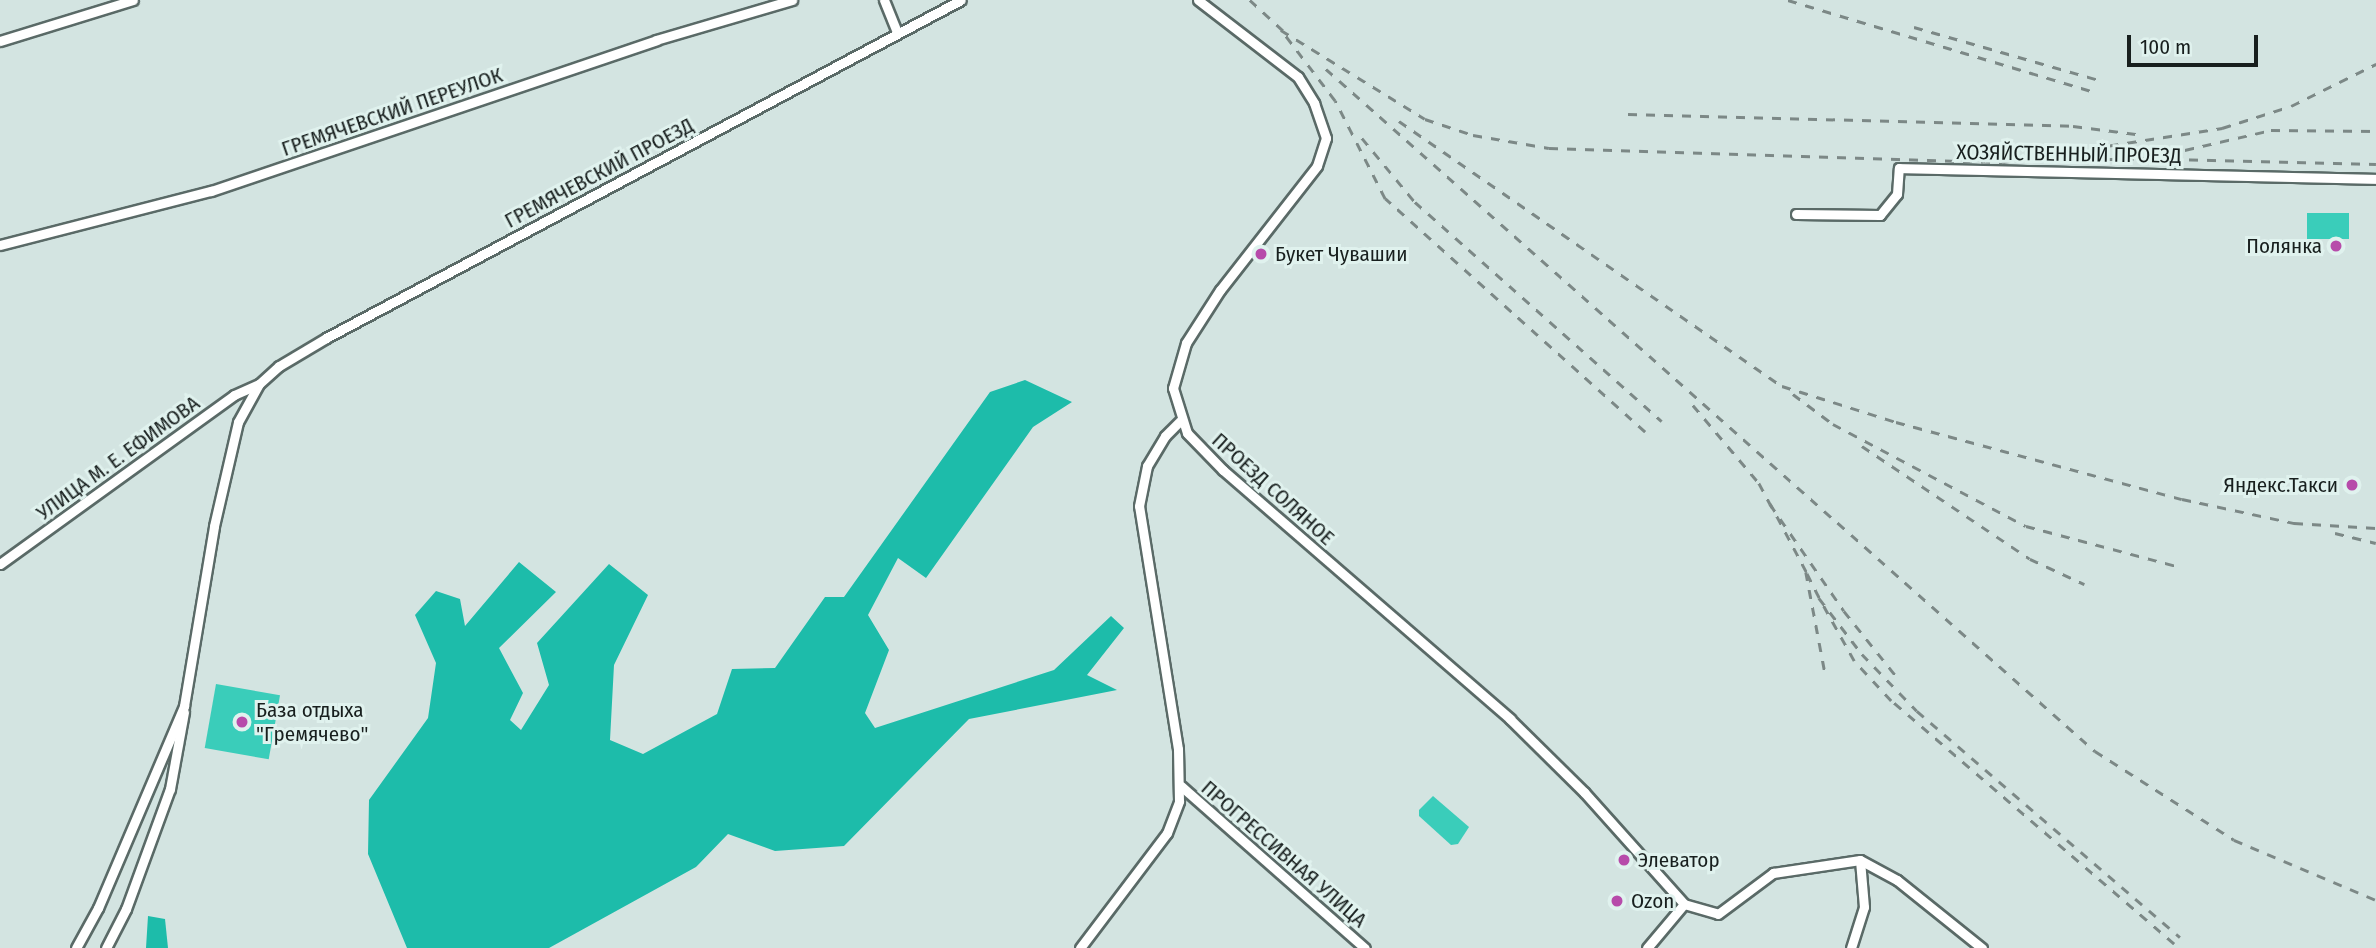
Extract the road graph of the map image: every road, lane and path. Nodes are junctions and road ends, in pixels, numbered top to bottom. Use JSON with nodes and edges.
{"nodes":[{"id":1,"x":133,"y":0,"type":"edge"},
{"id":2,"x":792,"y":0,"type":"edge"},
{"id":3,"x":884,"y":0,"type":"edge"},
{"id":4,"x":961,"y":0,"type":"edge"},
{"id":5,"x":1198,"y":0,"type":"edge"},
{"id":6,"x":897,"y":33,"type":"junction"},
{"id":7,"x":0,"y":41,"type":"edge"},
{"id":8,"x":2376,"y":179,"type":"edge"},
{"id":9,"x":1796,"y":214,"type":"dead end"},
{"id":10,"x":0,"y":245,"type":"edge"},
{"id":11,"x":259,"y":384,"type":"junction"},
{"id":12,"x":1180,"y":421,"type":"junction"},
{"id":13,"x":0,"y":564,"type":"edge"},
{"id":14,"x":184,"y":705,"type":"junction"},
{"id":15,"x":1181,"y":786,"type":"junction"},
{"id":16,"x":1860,"y":860,"type":"junction"},
{"id":17,"x":1684,"y":904,"type":"junction"},
{"id":18,"x":76,"y":948,"type":"edge"},
{"id":19,"x":106,"y":948,"type":"edge"},
{"id":20,"x":1080,"y":948,"type":"edge"},
{"id":21,"x":1364,"y":948,"type":"edge"},
{"id":22,"x":1647,"y":948,"type":"edge"},
{"id":23,"x":1851,"y":948,"type":"edge"},
{"id":24,"x":1982,"y":948,"type":"edge"}],
"edges":[{"from":1,"to":7,"type":"street"},
{"from":2,"to":10,"type":"street","name":"ГРЕМЯЧЕВСКИЙ ПЕРЕУЛОК"},
{"from":3,"to":6,"type":"street"},
{"from":4,"to":6,"type":"street","name":"ГРЕМЯЧЕВСКИЙ ПРОЕЗД"},
{"from":5,"to":12,"type":"street"},
{"from":6,"to":11,"type":"street","name":"ГРЕМЯЧЕВСКИЙ ПРОЕЗД"},
{"from":8,"to":9,"type":"street","name":"ХОЗЯЙСТВЕННЫЙ ПРОЕЗД"},
{"from":11,"to":13,"type":"street","name":"УЛИЦА М. Е. ЕФИМОВА"},
{"from":11,"to":14,"type":"street"},
{"from":12,"to":15,"type":"street"},
{"from":12,"to":17,"type":"street","name":"ПРОЕЗД СОЛЯНОЕ"},
{"from":14,"to":18,"type":"street"},
{"from":14,"to":19,"type":"street"},
{"from":15,"to":20,"type":"street"},
{"from":15,"to":21,"type":"street","name":"ПРОГРЕССИВНАЯ УЛИЦА"},
{"from":16,"to":17,"type":"street"},
{"from":16,"to":23,"type":"street"},
{"from":16,"to":24,"type":"street"},
{"from":17,"to":22,"type":"street"}]}
